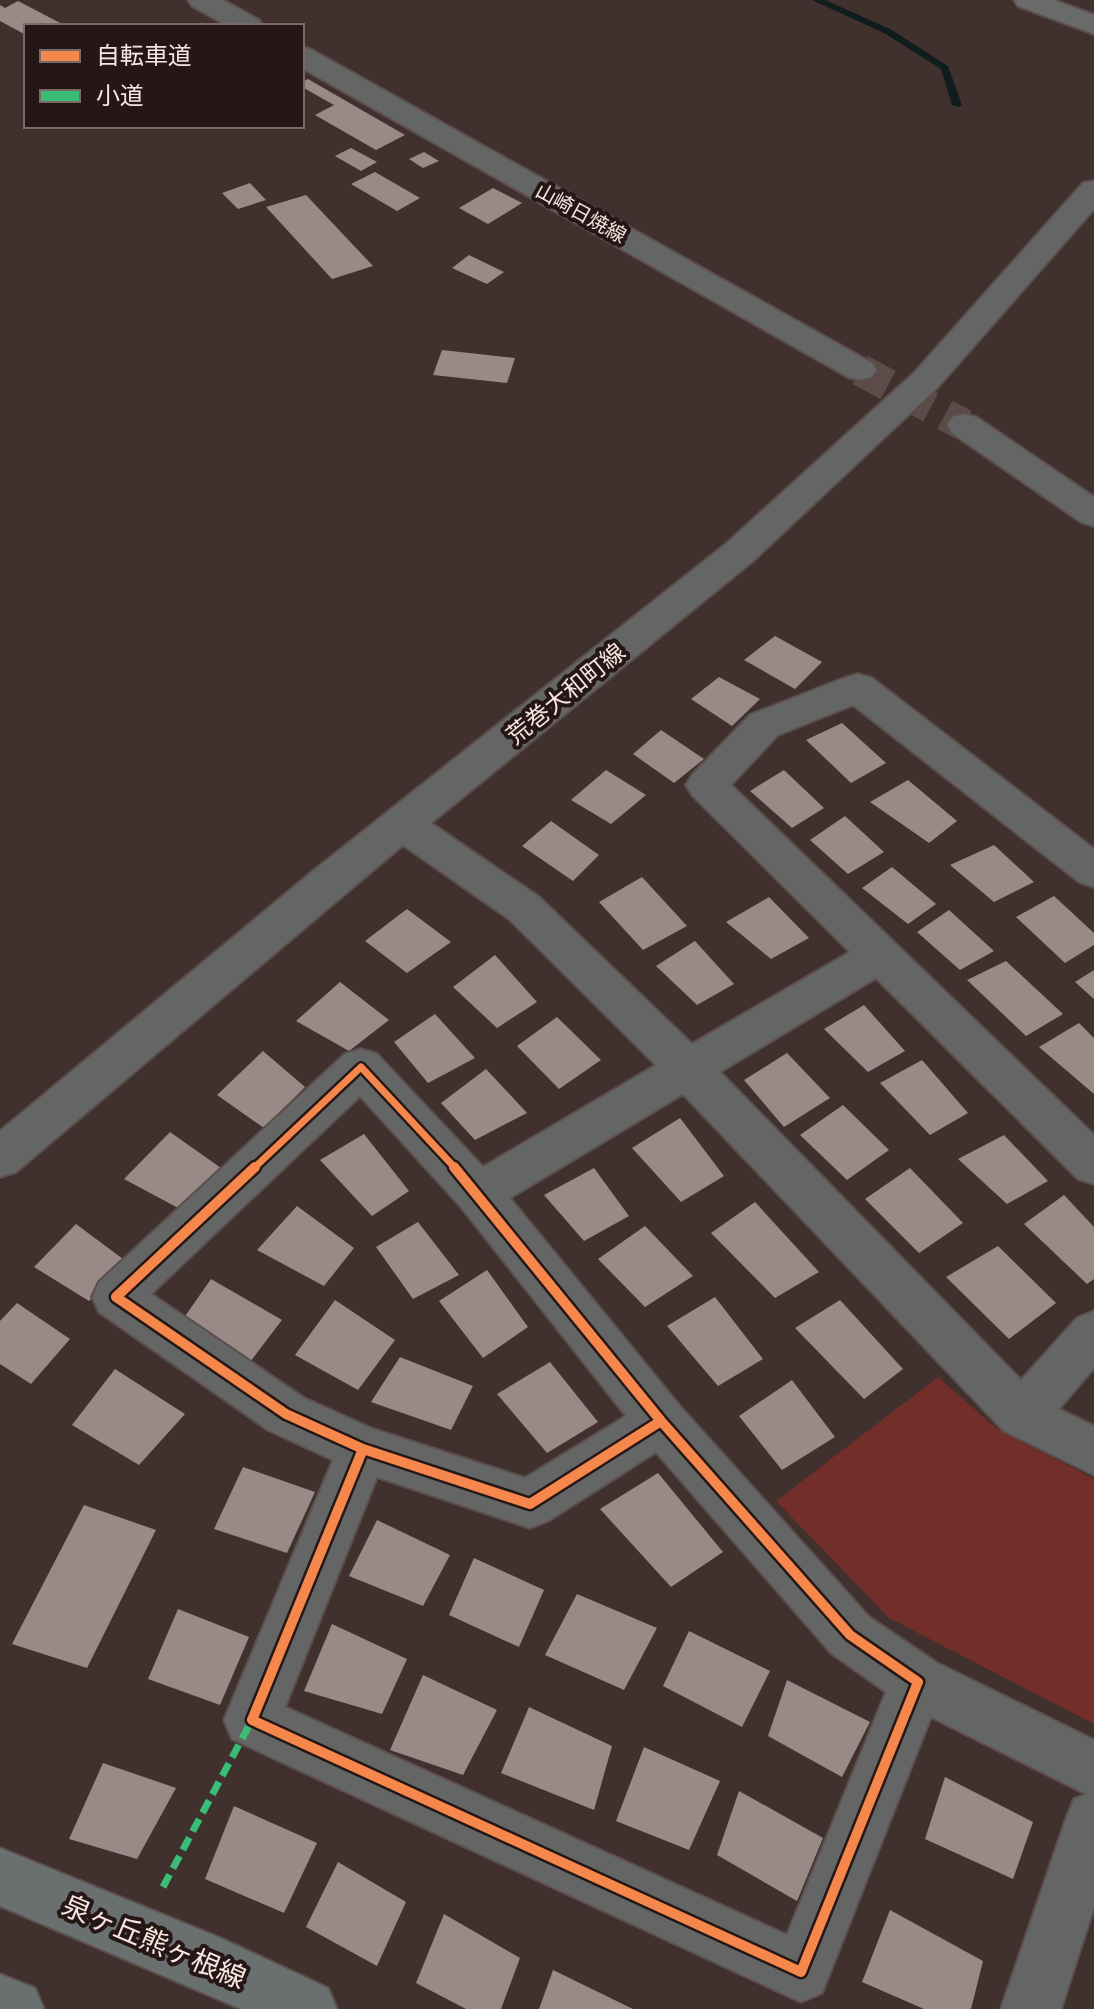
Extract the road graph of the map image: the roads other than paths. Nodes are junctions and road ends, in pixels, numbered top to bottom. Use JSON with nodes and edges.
{"nodes":[{"id":1,"x":202,"y":0,"type":"edge"},
{"id":2,"x":1028,"y":0,"type":"edge"},
{"id":3,"x":245,"y":24,"type":"edge"},
{"id":4,"x":1094,"y":25,"type":"edge"},
{"id":5,"x":304,"y":57,"type":"edge"},
{"id":6,"x":1094,"y":190,"type":"edge"},
{"id":7,"x":860,"y":370,"type":"tunnel mouth"},
{"id":8,"x":964,"y":425,"type":"tunnel mouth"},
{"id":9,"x":1094,"y":514,"type":"edge"},
{"id":10,"x":402,"y":824,"type":"junction"},
{"id":11,"x":1094,"y":871,"type":"edge"},
{"id":12,"x":880,"y":955,"type":"junction"},
{"id":13,"x":688,"y":1069,"type":"junction"},
{"id":14,"x":0,"y":1158,"type":"edge"},
{"id":15,"x":1094,"y":1165,"type":"edge"},
{"id":16,"x":478,"y":1193,"type":"junction"},
{"id":17,"x":1094,"y":1333,"type":"edge"},
{"id":18,"x":1022,"y":1415,"type":"junction"},
{"id":19,"x":661,"y":1421,"type":"junction"},
{"id":20,"x":363,"y":1449,"type":"junction"},
{"id":21,"x":1094,"y":1452,"type":"edge"},
{"id":22,"x":918,"y":1682,"type":"junction"},
{"id":23,"x":1094,"y":1769,"type":"edge"},
{"id":24,"x":1094,"y":1819,"type":"edge"},
{"id":25,"x":0,"y":1877,"type":"edge"},
{"id":26,"x":0,"y":2004,"type":"edge"},
{"id":27,"x":14,"y":2009,"type":"edge"},
{"id":28,"x":307,"y":2009,"type":"edge"},
{"id":29,"x":1031,"y":2009,"type":"edge"}],
"edges":[{"from":1,"to":3,"type":"street"},
{"from":2,"to":4,"type":"highway"},
{"from":5,"to":7,"type":"street","name":"山崎日焼線"},
{"from":6,"to":10,"type":"street","name":"荒巻大和町線"},
{"from":8,"to":9,"type":"street"},
{"from":10,"to":13,"type":"street"},
{"from":10,"to":14,"type":"street","name":"荒巻大和町線"},
{"from":11,"to":12,"type":"street"},
{"from":12,"to":13,"type":"street"},
{"from":12,"to":15,"type":"street"},
{"from":13,"to":16,"type":"street"},
{"from":13,"to":18,"type":"street"},
{"from":16,"to":19,"type":"street"},
{"from":16,"to":20,"type":"street"},
{"from":17,"to":18,"type":"street"},
{"from":18,"to":21,"type":"street"},
{"from":19,"to":20,"type":"street"},
{"from":19,"to":22,"type":"street"},
{"from":20,"to":22,"type":"street"},
{"from":22,"to":23,"type":"street"},
{"from":24,"to":29,"type":"street"},
{"from":25,"to":28,"type":"main road","name":"泉ヶ丘熊ヶ根線"},
{"from":26,"to":27,"type":"main road"}]}
